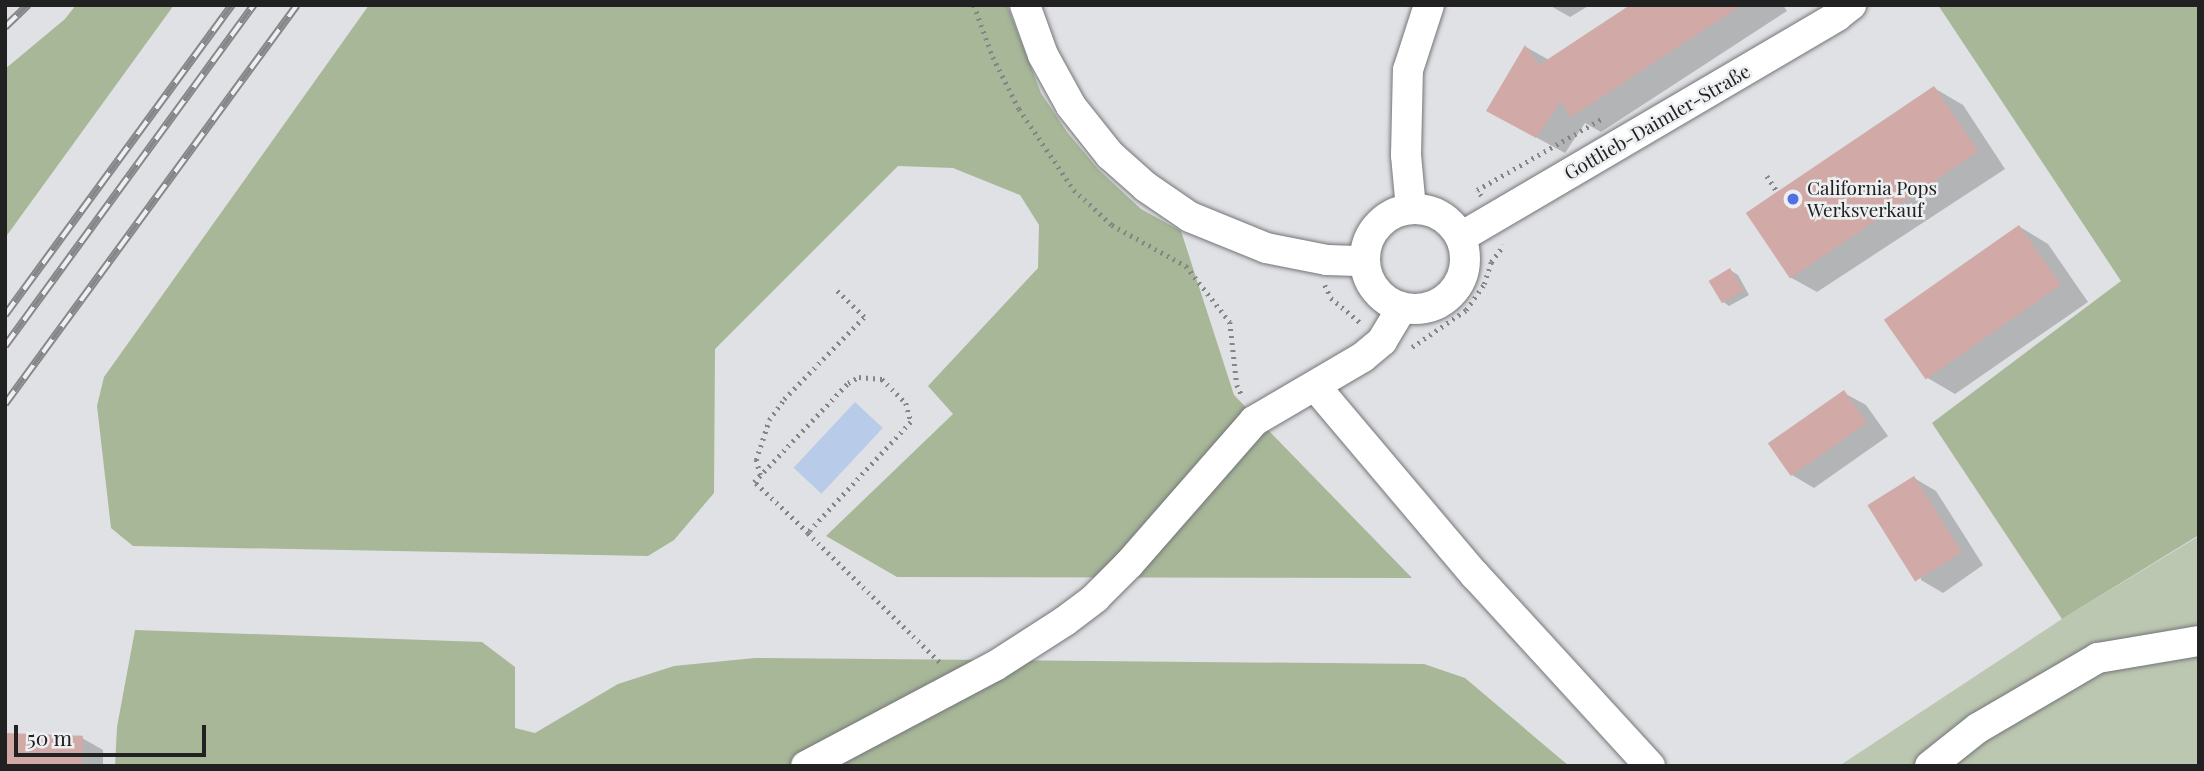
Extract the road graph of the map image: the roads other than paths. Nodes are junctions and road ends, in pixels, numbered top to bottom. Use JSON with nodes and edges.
{"nodes":[{"id":1,"x":1026,"y":5,"type":"edge"},
{"id":2,"x":1429,"y":5,"type":"edge"},
{"id":3,"x":1851,"y":5,"type":"edge"},
{"id":4,"x":1411,"y":209,"type":"junction"},
{"id":5,"x":1461,"y":237,"type":"junction"},
{"id":6,"x":1365,"y":261,"type":"junction"},
{"id":7,"x":1402,"y":308,"type":"junction"},
{"id":8,"x":1315,"y":386,"type":"junction"},
{"id":9,"x":2199,"y":641,"type":"edge"},
{"id":10,"x":806,"y":766,"type":"edge"},
{"id":11,"x":1650,"y":766,"type":"edge"},
{"id":12,"x":1930,"y":766,"type":"edge"}],
"edges":[{"from":1,"to":6,"type":"street"},
{"from":2,"to":4,"type":"street"},
{"from":3,"to":5,"type":"street","name":"Gottlieb-Daimler-Straße"},
{"from":4,"to":5,"type":"street"},
{"from":4,"to":6,"type":"street"},
{"from":5,"to":7,"type":"street"},
{"from":6,"to":7,"type":"street"},
{"from":7,"to":8,"type":"street"},
{"from":8,"to":10,"type":"street"},
{"from":8,"to":11,"type":"street"},
{"from":9,"to":12,"type":"street"}]}
